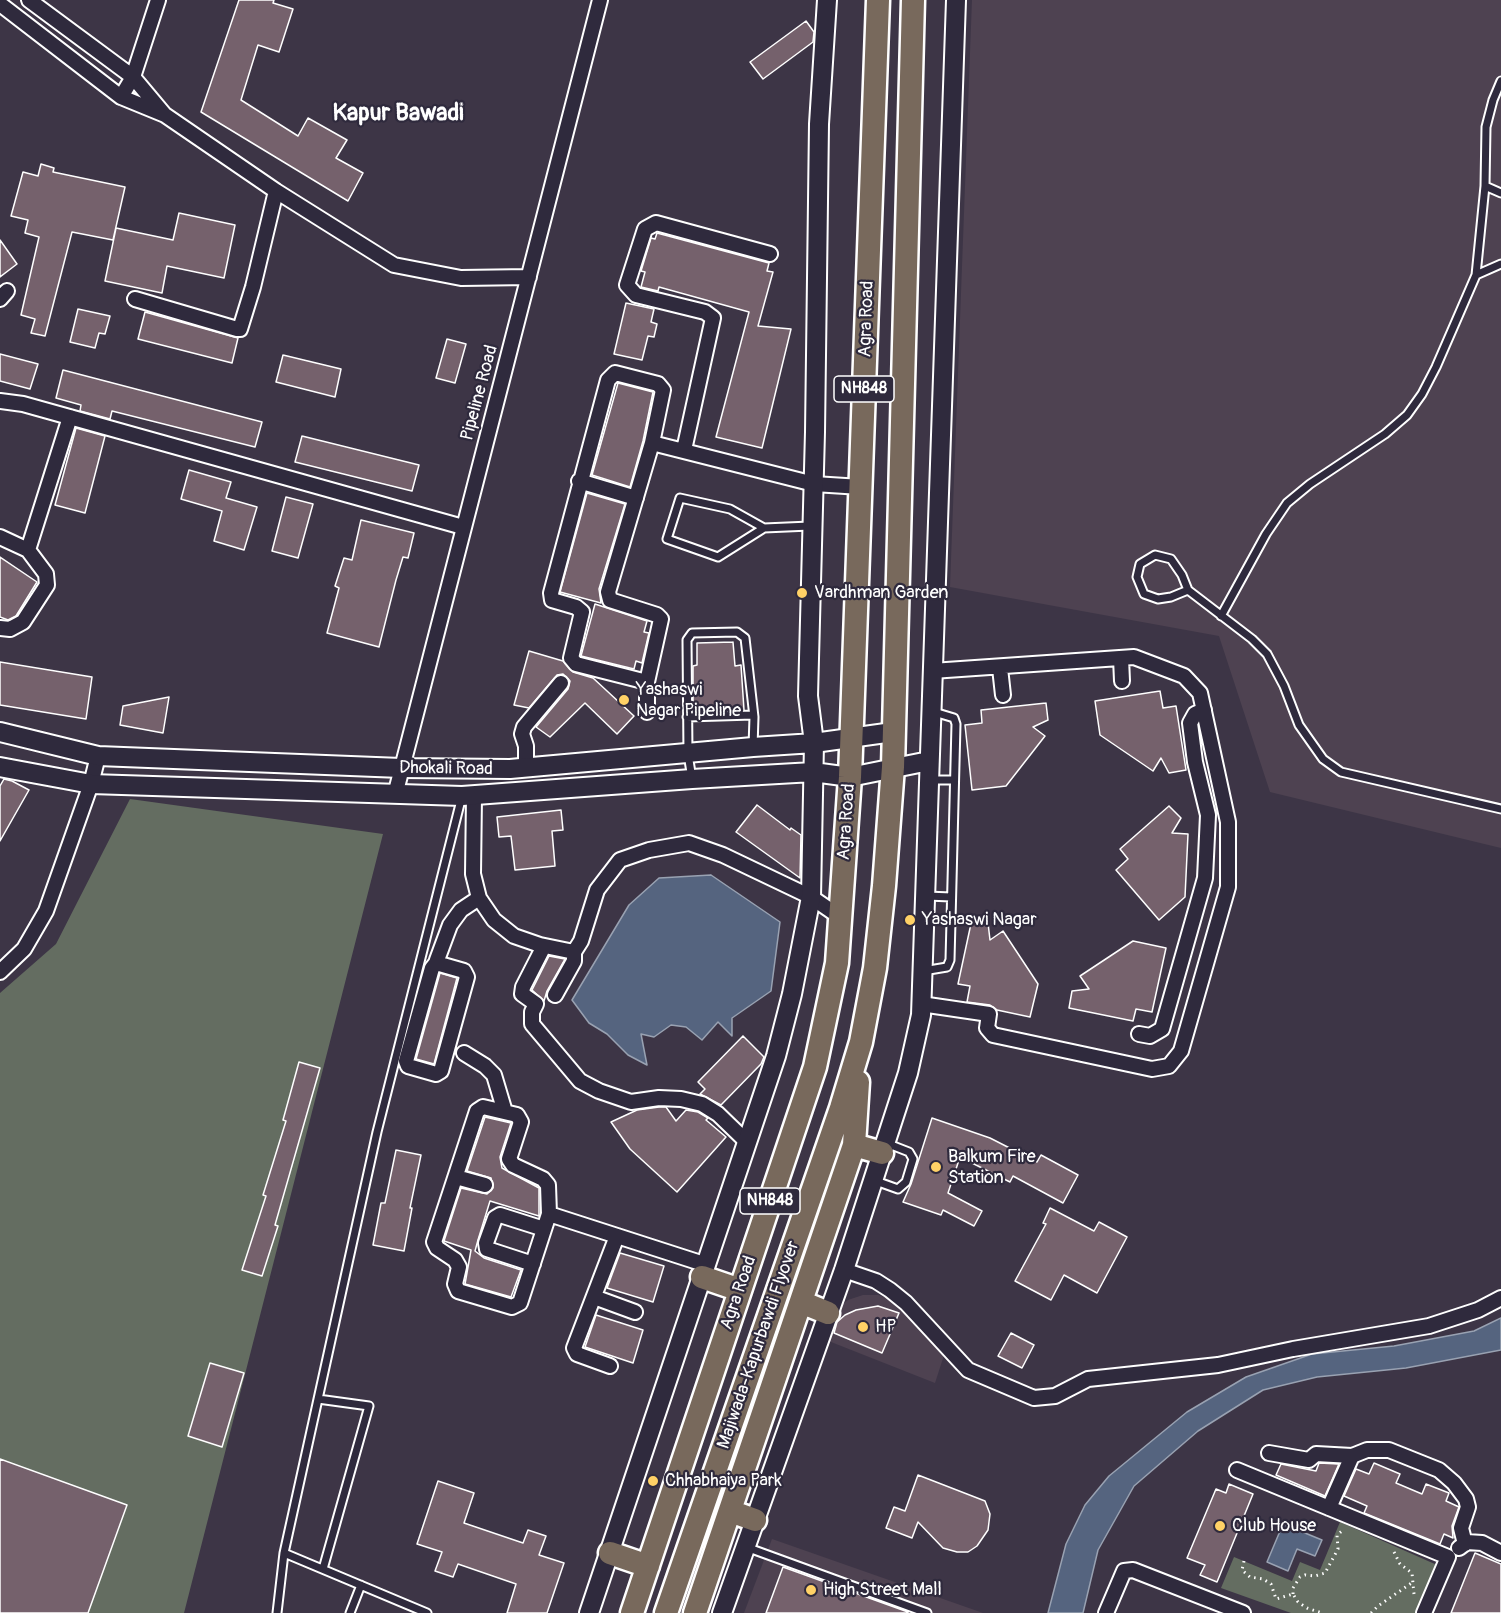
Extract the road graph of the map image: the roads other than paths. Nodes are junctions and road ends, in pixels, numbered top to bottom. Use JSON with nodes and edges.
{"nodes":[{"id":1,"x":28,"y":0,"type":"edge"},
{"id":2,"x":158,"y":0,"type":"edge"},
{"id":3,"x":600,"y":0,"type":"edge"},
{"id":4,"x":878,"y":0,"type":"edge"},
{"id":5,"x":914,"y":0,"type":"edge"},
{"id":6,"x":956,"y":0,"type":"edge"},
{"id":7,"x":823,"y":1,"type":"edge"},
{"id":8,"x":0,"y":4,"type":"edge"},
{"id":9,"x":133,"y":76,"type":"junction"},
{"id":10,"x":1501,"y":81,"type":"edge"},
{"id":11,"x":121,"y":97,"type":"junction"},
{"id":12,"x":165,"y":115,"type":"junction"},
{"id":13,"x":1485,"y":186,"type":"junction"},
{"id":14,"x":276,"y":191,"type":"junction"},
{"id":15,"x":1501,"y":193,"type":"edge"},
{"id":16,"x":770,"y":254,"type":"dead end"},
{"id":17,"x":1501,"y":264,"type":"edge"},
{"id":18,"x":1476,"y":275,"type":"junction"},
{"id":19,"x":529,"y":277,"type":"junction"},
{"id":20,"x":135,"y":299,"type":"dead end"},
{"id":21,"x":0,"y":401,"type":"edge"},
{"id":22,"x":70,"y":417,"type":"junction"},
{"id":23,"x":652,"y":442,"type":"junction"},
{"id":24,"x":684,"y":450,"type":"junction"},
{"id":25,"x":579,"y":481,"type":"junction"},
{"id":26,"x":814,"y":484,"type":"junction"},
{"id":27,"x":861,"y":488,"type":"junction"},
{"id":28,"x":636,"y":498,"type":"junction"},
{"id":29,"x":463,"y":526,"type":"junction"},
{"id":30,"x":813,"y":526,"type":"junction"},
{"id":31,"x":764,"y":528,"type":"junction"},
{"id":32,"x":0,"y":537,"type":"edge"},
{"id":33,"x":28,"y":550,"type":"junction"},
{"id":34,"x":1188,"y":590,"type":"junction"},
{"id":35,"x":1221,"y":616,"type":"junction"},
{"id":36,"x":0,"y":628,"type":"edge"},
{"id":37,"x":1121,"y":658,"type":"junction"},
{"id":38,"x":999,"y":668,"type":"junction"},
{"id":39,"x":933,"y":671,"type":"junction"},
{"id":40,"x":1122,"y":681,"type":"dead end"},
{"id":41,"x":647,"y":682,"type":"junction"},
{"id":42,"x":561,"y":683,"type":"dead end"},
{"id":43,"x":1003,"y":695,"type":"dead end"},
{"id":44,"x":1204,"y":710,"type":"junction"},
{"id":45,"x":931,"y":711,"type":"junction"},
{"id":46,"x":647,"y":712,"type":"dead end"},
{"id":47,"x":753,"y":715,"type":"junction"},
{"id":48,"x":687,"y":717,"type":"junction"},
{"id":49,"x":0,"y":732,"type":"edge"},
{"id":50,"x":893,"y":732,"type":"junction"},
{"id":51,"x":851,"y":738,"type":"junction"},
{"id":52,"x":814,"y":743,"type":"junction"},
{"id":53,"x":753,"y":747,"type":"junction"},
{"id":54,"x":688,"y":754,"type":"junction"},
{"id":55,"x":98,"y":756,"type":"junction"},
{"id":56,"x":929,"y":761,"type":"junction"},
{"id":57,"x":564,"y":764,"type":"junction"},
{"id":58,"x":0,"y":767,"type":"edge"},
{"id":59,"x":526,"y":767,"type":"junction"},
{"id":60,"x":893,"y":767,"type":"junction"},
{"id":61,"x":400,"y":768,"type":"junction"},
{"id":62,"x":813,"y":772,"type":"junction"},
{"id":63,"x":850,"y":777,"type":"junction"},
{"id":64,"x":692,"y":779,"type":"junction"},
{"id":65,"x":928,"y":780,"type":"junction"},
{"id":66,"x":954,"y":780,"type":"junction"},
{"id":67,"x":91,"y":784,"type":"junction"},
{"id":68,"x":563,"y":790,"type":"junction"},
{"id":69,"x":395,"y":795,"type":"junction"},
{"id":70,"x":468,"y":796,"type":"junction"},
{"id":71,"x":1501,"y":809,"type":"edge"},
{"id":72,"x":925,"y":896,"type":"junction"},
{"id":73,"x":811,"y":897,"type":"junction"},
{"id":74,"x":951,"y":897,"type":"junction"},
{"id":75,"x":479,"y":898,"type":"junction"},
{"id":76,"x":840,"y":917,"type":"junction"},
{"id":77,"x":544,"y":946,"type":"junction"},
{"id":78,"x":574,"y":952,"type":"junction"},
{"id":79,"x":435,"y":963,"type":"junction"},
{"id":80,"x":922,"y":971,"type":"junction"},
{"id":81,"x":0,"y":972,"type":"edge"},
{"id":82,"x":555,"y":994,"type":"dead end"},
{"id":83,"x":921,"y":1004,"type":"junction"},
{"id":84,"x":989,"y":1014,"type":"junction"},
{"id":85,"x":1003,"y":1016,"type":"dead end"},
{"id":86,"x":1139,"y":1034,"type":"dead end"},
{"id":87,"x":861,"y":1042,"type":"junction"},
{"id":88,"x":464,"y":1053,"type":"dead end"},
{"id":89,"x":505,"y":1112,"type":"junction"},
{"id":90,"x":748,"y":1143,"type":"junction"},
{"id":91,"x":854,"y":1145,"type":"junction"},
{"id":92,"x":884,"y":1148,"type":"junction"},
{"id":93,"x":456,"y":1177,"type":"junction"},
{"id":94,"x":873,"y":1180,"type":"junction"},
{"id":95,"x":485,"y":1185,"type":"dead end"},
{"id":96,"x":549,"y":1214,"type":"junction"},
{"id":97,"x":544,"y":1229,"type":"junction"},
{"id":98,"x":617,"y":1236,"type":"junction"},
{"id":99,"x":533,"y":1264,"type":"junction"},
{"id":100,"x":844,"y":1270,"type":"junction"},
{"id":101,"x":704,"y":1271,"type":"junction"},
{"id":102,"x":740,"y":1290,"type":"junction"},
{"id":103,"x":594,"y":1297,"type":"junction"},
{"id":104,"x":1501,"y":1298,"type":"edge"},
{"id":105,"x":801,"y":1302,"type":"junction"},
{"id":106,"x":635,"y":1312,"type":"dead end"},
{"id":107,"x":828,"y":1313,"type":"junction"},
{"id":108,"x":610,"y":1366,"type":"dead end"},
{"id":109,"x":318,"y":1399,"type":"junction"},
{"id":110,"x":1269,"y":1453,"type":"dead end"},
{"id":111,"x":1352,"y":1456,"type":"junction"},
{"id":112,"x":1237,"y":1470,"type":"dead end"},
{"id":113,"x":1329,"y":1508,"type":"junction"},
{"id":114,"x":730,"y":1511,"type":"junction"},
{"id":115,"x":755,"y":1520,"type":"junction"},
{"id":116,"x":1465,"y":1544,"type":"junction"},
{"id":117,"x":746,"y":1547,"type":"junction"},
{"id":118,"x":1501,"y":1552,"type":"edge"},
{"id":119,"x":284,"y":1553,"type":"junction"},
{"id":120,"x":610,"y":1553,"type":"junction"},
{"id":121,"x":1448,"y":1557,"type":"junction"},
{"id":122,"x":648,"y":1566,"type":"junction"},
{"id":123,"x":323,"y":1569,"type":"junction"},
{"id":124,"x":361,"y":1585,"type":"junction"},
{"id":125,"x":277,"y":1613,"type":"edge"},
{"id":126,"x":350,"y":1613,"type":"edge"},
{"id":127,"x":427,"y":1613,"type":"edge"},
{"id":128,"x":589,"y":1613,"type":"edge"},
{"id":129,"x":632,"y":1613,"type":"edge"},
{"id":130,"x":666,"y":1613,"type":"edge"},
{"id":131,"x":695,"y":1613,"type":"edge"},
{"id":132,"x":723,"y":1613,"type":"edge"},
{"id":133,"x":927,"y":1613,"type":"edge"},
{"id":134,"x":1106,"y":1613,"type":"edge"},
{"id":135,"x":1243,"y":1613,"type":"edge"},
{"id":136,"x":1424,"y":1613,"type":"edge"}],
"edges":[{"from":1,"to":9,"type":"street"},
{"from":2,"to":9,"type":"street"},
{"from":3,"to":19,"type":"street","name":"Pipeline Road"},
{"from":4,"to":27,"type":"highway","name":"Agra Road","number":"NH848"},
{"from":5,"to":50,"type":"highway","name":"Agra Road","number":"NH848"},
{"from":6,"to":39,"type":"street"},
{"from":7,"to":26,"type":"street"},
{"from":8,"to":11,"type":"street"},
{"from":9,"to":11,"type":"street"},
{"from":9,"to":12,"type":"street"},
{"from":10,"to":13,"type":"lane"},
{"from":11,"to":12,"type":"street"},
{"from":12,"to":14,"type":"street"},
{"from":13,"to":15,"type":"lane"},
{"from":13,"to":18,"type":"lane"},
{"from":14,"to":19,"type":"street"},
{"from":14,"to":20,"type":"street"},
{"from":16,"to":24,"type":"street"},
{"from":17,"to":18,"type":"lane"},
{"from":18,"to":35,"type":"lane"},
{"from":19,"to":29,"type":"street","name":"Pipeline Road"},
{"from":21,"to":22,"type":"street"},
{"from":22,"to":29,"type":"street"},
{"from":22,"to":33,"type":"street"},
{"from":23,"to":24,"type":"street"},
{"from":23,"to":25,"type":"street"},
{"from":23,"to":28,"type":"street"},
{"from":24,"to":26,"type":"street"},
{"from":25,"to":28,"type":"street"},
{"from":25,"to":41,"type":"street"},
{"from":26,"to":27,"type":"street"},
{"from":26,"to":30,"type":"street"},
{"from":27,"to":51,"type":"highway","name":"Agra Road","number":"NH848"},
{"from":28,"to":41,"type":"street"},
{"from":29,"to":61,"type":"street","name":"Pipeline Road"},
{"from":30,"to":31,"type":"lane"},
{"from":30,"to":52,"type":"street"},
{"from":31,"to":31,"type":"lane"},
{"from":32,"to":33,"type":"street"},
{"from":33,"to":36,"type":"street"},
{"from":34,"to":34,"type":"lane"},
{"from":34,"to":35,"type":"lane"},
{"from":35,"to":71,"type":"lane"},
{"from":37,"to":38,"type":"street"},
{"from":37,"to":40,"type":"street"},
{"from":37,"to":44,"type":"street"},
{"from":38,"to":39,"type":"street"},
{"from":38,"to":43,"type":"street"},
{"from":39,"to":45,"type":"street"},
{"from":41,"to":46,"type":"street"},
{"from":42,"to":59,"type":"street"},
{"from":44,"to":84,"type":"street"},
{"from":44,"to":86,"type":"street"},
{"from":45,"to":56,"type":"street"},
{"from":45,"to":66,"type":"lane"},
{"from":47,"to":48,"type":"lane"},
{"from":47,"to":48,"type":"lane"},
{"from":47,"to":53,"type":"lane"},
{"from":48,"to":54,"type":"lane"},
{"from":49,"to":55,"type":"street","name":"Dhokali Road"},
{"from":50,"to":51,"type":"street","name":"Dhokali Road"},
{"from":50,"to":60,"type":"highway","number":"NH848"},
{"from":51,"to":52,"type":"street","name":"Dhokali Road"},
{"from":51,"to":63,"type":"highway","name":"Agra Road","number":"NH848"},
{"from":52,"to":53,"type":"street","name":"Dhokali Road"},
{"from":52,"to":62,"type":"street"},
{"from":53,"to":54,"type":"street","name":"Dhokali Road"},
{"from":54,"to":57,"type":"street","name":"Dhokali Road"},
{"from":54,"to":64,"type":"lane"},
{"from":55,"to":61,"type":"street","name":"Dhokali Road"},
{"from":55,"to":67,"type":"street"},
{"from":56,"to":60,"type":"street","name":"Dhokali Road"},
{"from":56,"to":65,"type":"street"},
{"from":57,"to":59,"type":"street","name":"Dhokali Road"},
{"from":57,"to":68,"type":"street"},
{"from":58,"to":67,"type":"street","name":"Dhokali Road"},
{"from":59,"to":61,"type":"street","name":"Dhokali Road"},
{"from":60,"to":63,"type":"street","name":"Dhokali Road"},
{"from":60,"to":87,"type":"highway","number":"NH848"},
{"from":61,"to":69,"type":"street","name":"Pipeline Road"},
{"from":62,"to":63,"type":"street","name":"Dhokali Road"},
{"from":62,"to":64,"type":"street","name":"Dhokali Road"},
{"from":62,"to":73,"type":"street"},
{"from":63,"to":76,"type":"highway","name":"Agra Road","number":"NH848"},
{"from":64,"to":68,"type":"street","name":"Dhokali Road"},
{"from":65,"to":66,"type":"lane"},
{"from":65,"to":72,"type":"street"},
{"from":66,"to":74,"type":"lane"},
{"from":67,"to":69,"type":"street","name":"Dhokali Road"},
{"from":67,"to":81,"type":"street"},
{"from":68,"to":70,"type":"street","name":"Dhokali Road"},
{"from":69,"to":70,"type":"street","name":"Dhokali Road"},
{"from":70,"to":75,"type":"street"},
{"from":70,"to":109,"type":"lane"},
{"from":72,"to":74,"type":"lane"},
{"from":72,"to":80,"type":"street"},
{"from":73,"to":76,"type":"street"},
{"from":73,"to":78,"type":"street"},
{"from":73,"to":90,"type":"street"},
{"from":74,"to":80,"type":"lane"},
{"from":75,"to":77,"type":"street"},
{"from":75,"to":79,"type":"street"},
{"from":76,"to":102,"type":"highway","name":"Agra Road","number":"NH848"},
{"from":77,"to":78,"type":"street"},
{"from":77,"to":90,"type":"street"},
{"from":78,"to":82,"type":"street"},
{"from":79,"to":79,"type":"street"},
{"from":80,"to":83,"type":"street"},
{"from":83,"to":84,"type":"street"},
{"from":83,"to":92,"type":"street"},
{"from":84,"to":85,"type":"street"},
{"from":87,"to":91,"type":"highway","number":"NH848"},
{"from":87,"to":130,"type":"highway","name":"Majiwada-Kapurbawdi Flyover"},
{"from":88,"to":89,"type":"street"},
{"from":89,"to":93,"type":"street"},
{"from":89,"to":96,"type":"street"},
{"from":90,"to":101,"type":"street"},
{"from":91,"to":92,"type":"highway"},
{"from":91,"to":105,"type":"highway","number":"NH848"},
{"from":92,"to":94,"type":"street"},
{"from":92,"to":94,"type":"lane"},
{"from":93,"to":95,"type":"street"},
{"from":93,"to":99,"type":"street"},
{"from":94,"to":100,"type":"street"},
{"from":96,"to":97,"type":"street"},
{"from":96,"to":98,"type":"street"},
{"from":97,"to":99,"type":"street"},
{"from":97,"to":99,"type":"street"},
{"from":98,"to":101,"type":"street"},
{"from":98,"to":103,"type":"street"},
{"from":100,"to":104,"type":"street"},
{"from":100,"to":107,"type":"street"},
{"from":101,"to":102,"type":"highway"},
{"from":101,"to":120,"type":"street"},
{"from":102,"to":122,"type":"highway","name":"Agra Road","number":"NH848"},
{"from":103,"to":106,"type":"street"},
{"from":103,"to":108,"type":"street"},
{"from":105,"to":107,"type":"highway"},
{"from":105,"to":114,"type":"highway","number":"NH848"},
{"from":107,"to":115,"type":"street"},
{"from":109,"to":119,"type":"lane"},
{"from":109,"to":123,"type":"lane"},
{"from":110,"to":111,"type":"street"},
{"from":111,"to":113,"type":"street"},
{"from":111,"to":116,"type":"street"},
{"from":112,"to":113,"type":"street"},
{"from":113,"to":121,"type":"street"},
{"from":114,"to":115,"type":"highway"},
{"from":114,"to":131,"type":"highway","number":"NH848"},
{"from":115,"to":117,"type":"street"},
{"from":116,"to":118,"type":"street"},
{"from":116,"to":121,"type":"street"},
{"from":117,"to":132,"type":"street"},
{"from":117,"to":133,"type":"lane"},
{"from":119,"to":123,"type":"lane"},
{"from":119,"to":125,"type":"lane"},
{"from":120,"to":122,"type":"highway"},
{"from":120,"to":128,"type":"street"},
{"from":121,"to":136,"type":"street"},
{"from":122,"to":129,"type":"highway","name":"Agra Road","number":"NH848"},
{"from":123,"to":124,"type":"lane"},
{"from":124,"to":126,"type":"lane"},
{"from":124,"to":127,"type":"lane"},
{"from":134,"to":135,"type":"street"}]}
